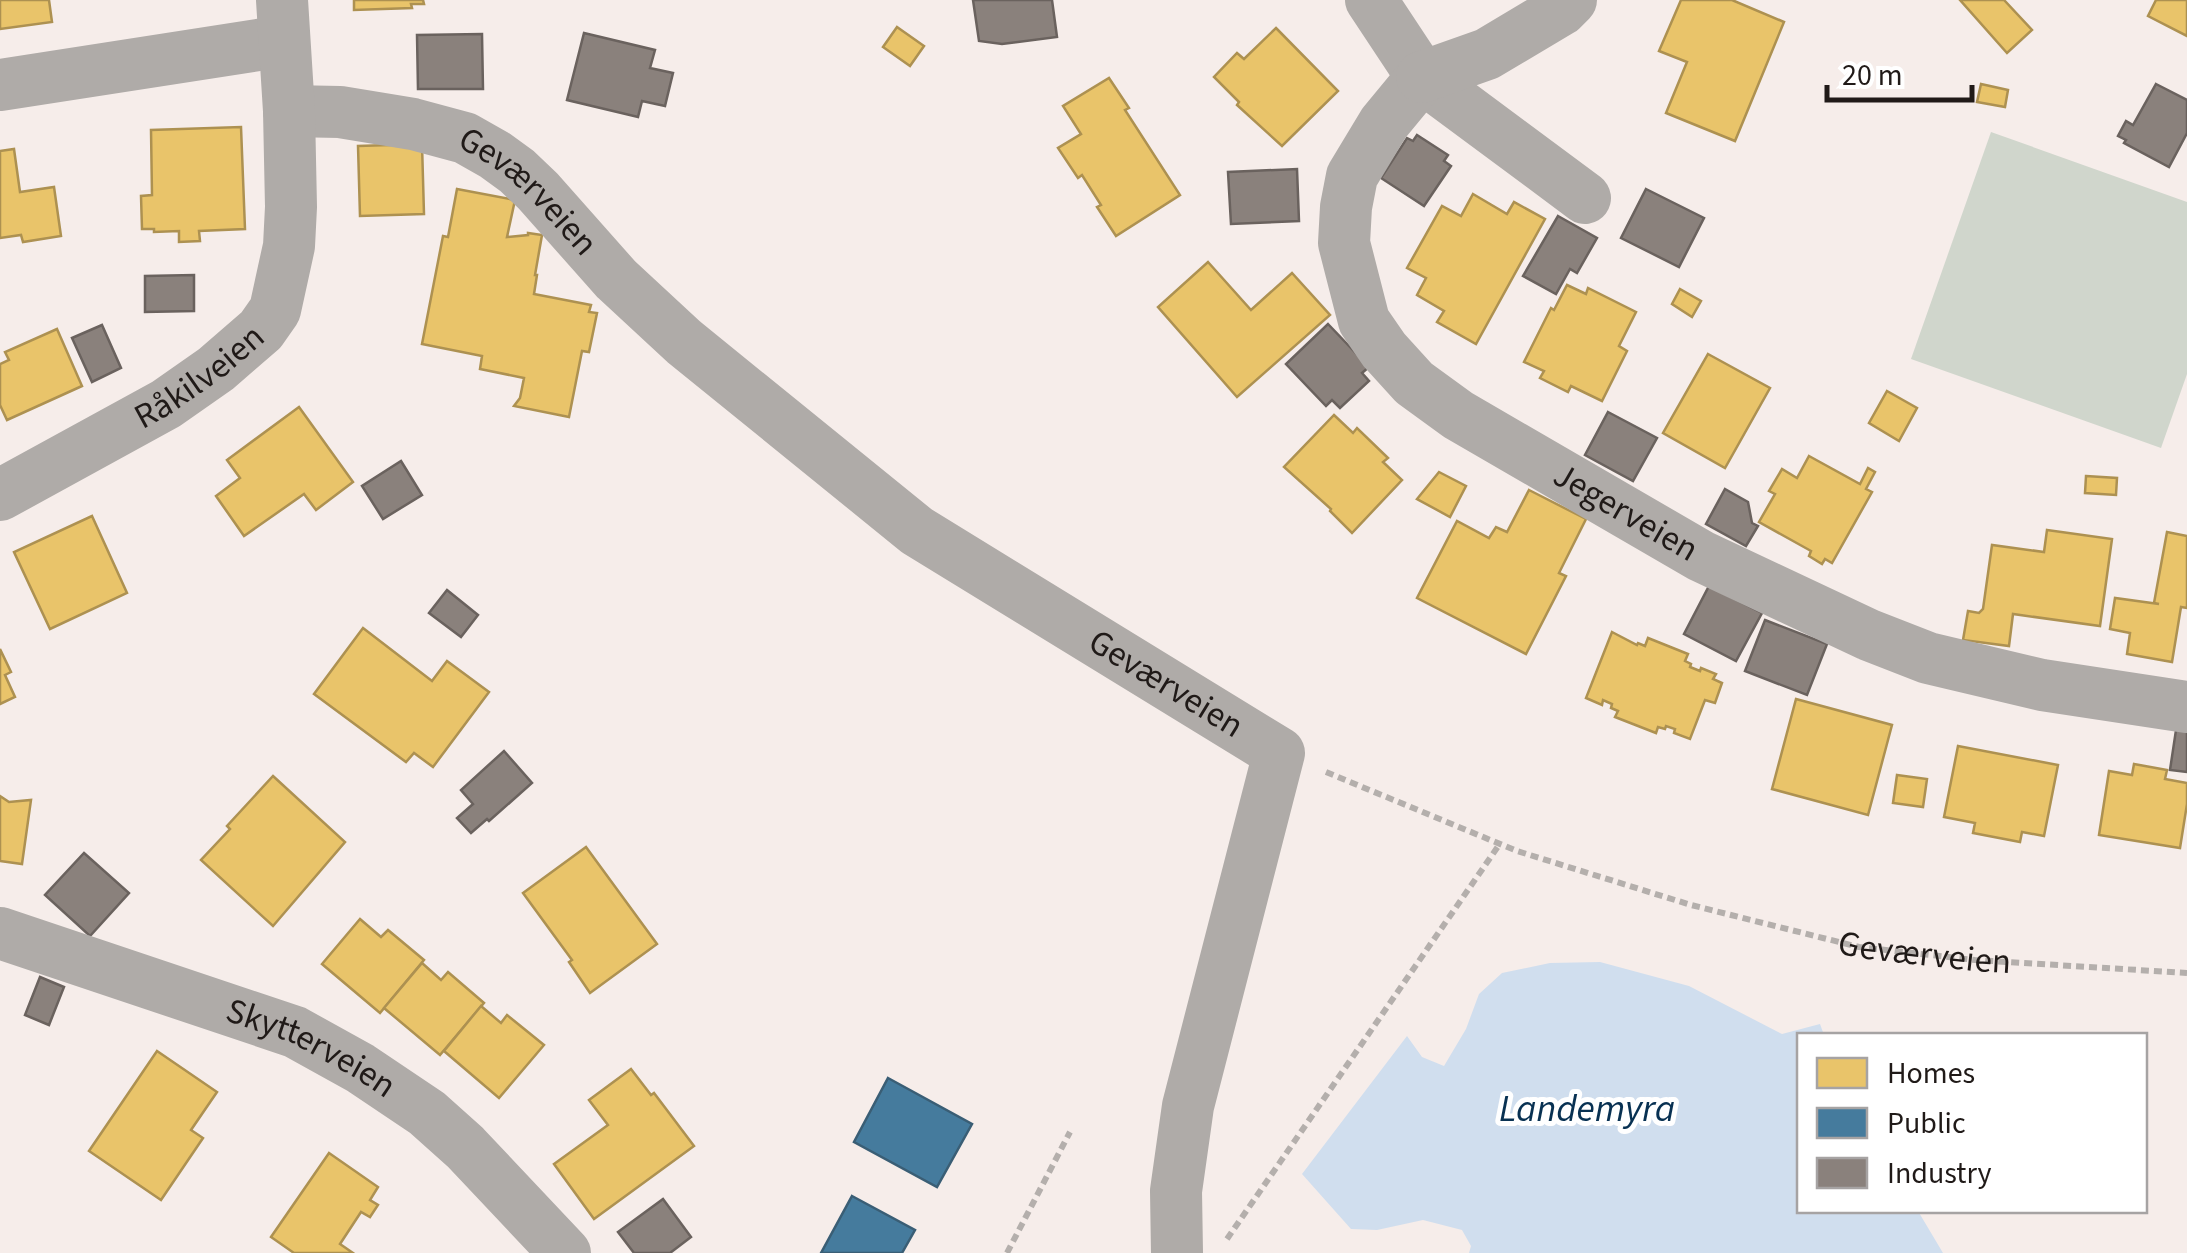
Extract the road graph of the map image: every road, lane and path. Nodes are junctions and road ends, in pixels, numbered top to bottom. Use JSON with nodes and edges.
{"nodes":[{"id":1,"x":1371,"y":0,"type":"edge"},
{"id":2,"x":1570,"y":0,"type":"edge"},
{"id":3,"x":283,"y":20,"type":"edge"},
{"id":4,"x":1422,"y":77,"type":"junction"},
{"id":5,"x":0,"y":86,"type":"edge"},
{"id":6,"x":289,"y":111,"type":"junction"},
{"id":7,"x":1584,"y":198,"type":"dead end"},
{"id":8,"x":0,"y":495,"type":"edge"},
{"id":9,"x":2187,"y":707,"type":"edge"},
{"id":10,"x":1278,"y":752,"type":"junction"},
{"id":11,"x":1500,"y":845,"type":"junction"},
{"id":12,"x":0,"y":934,"type":"edge"},
{"id":13,"x":2187,"y":973,"type":"edge"},
{"id":14,"x":1070,"y":1132,"type":"dead end"},
{"id":15,"x":564,"y":1253,"type":"edge"},
{"id":16,"x":1007,"y":1253,"type":"edge"},
{"id":17,"x":1177,"y":1253,"type":"edge"},
{"id":18,"x":1218,"y":1253,"type":"edge"}],
"edges":[{"from":1,"to":4,"type":"street"},
{"from":2,"to":4,"type":"street"},
{"from":3,"to":5,"type":"street"},
{"from":3,"to":6,"type":"street","name":"Råkilveien"},
{"from":4,"to":7,"type":"street"},
{"from":4,"to":9,"type":"street","name":"Jegerveien"},
{"from":6,"to":8,"type":"street","name":"Råkilveien"},
{"from":6,"to":10,"type":"street","name":"Geværveien"},
{"from":10,"to":11,"type":"path","name":"Geværveien"},
{"from":10,"to":17,"type":"street"},
{"from":11,"to":13,"type":"path","name":"Geværveien"},
{"from":11,"to":18,"type":"path"},
{"from":12,"to":15,"type":"street","name":"Skytterveien"},
{"from":14,"to":16,"type":"path"}]}
